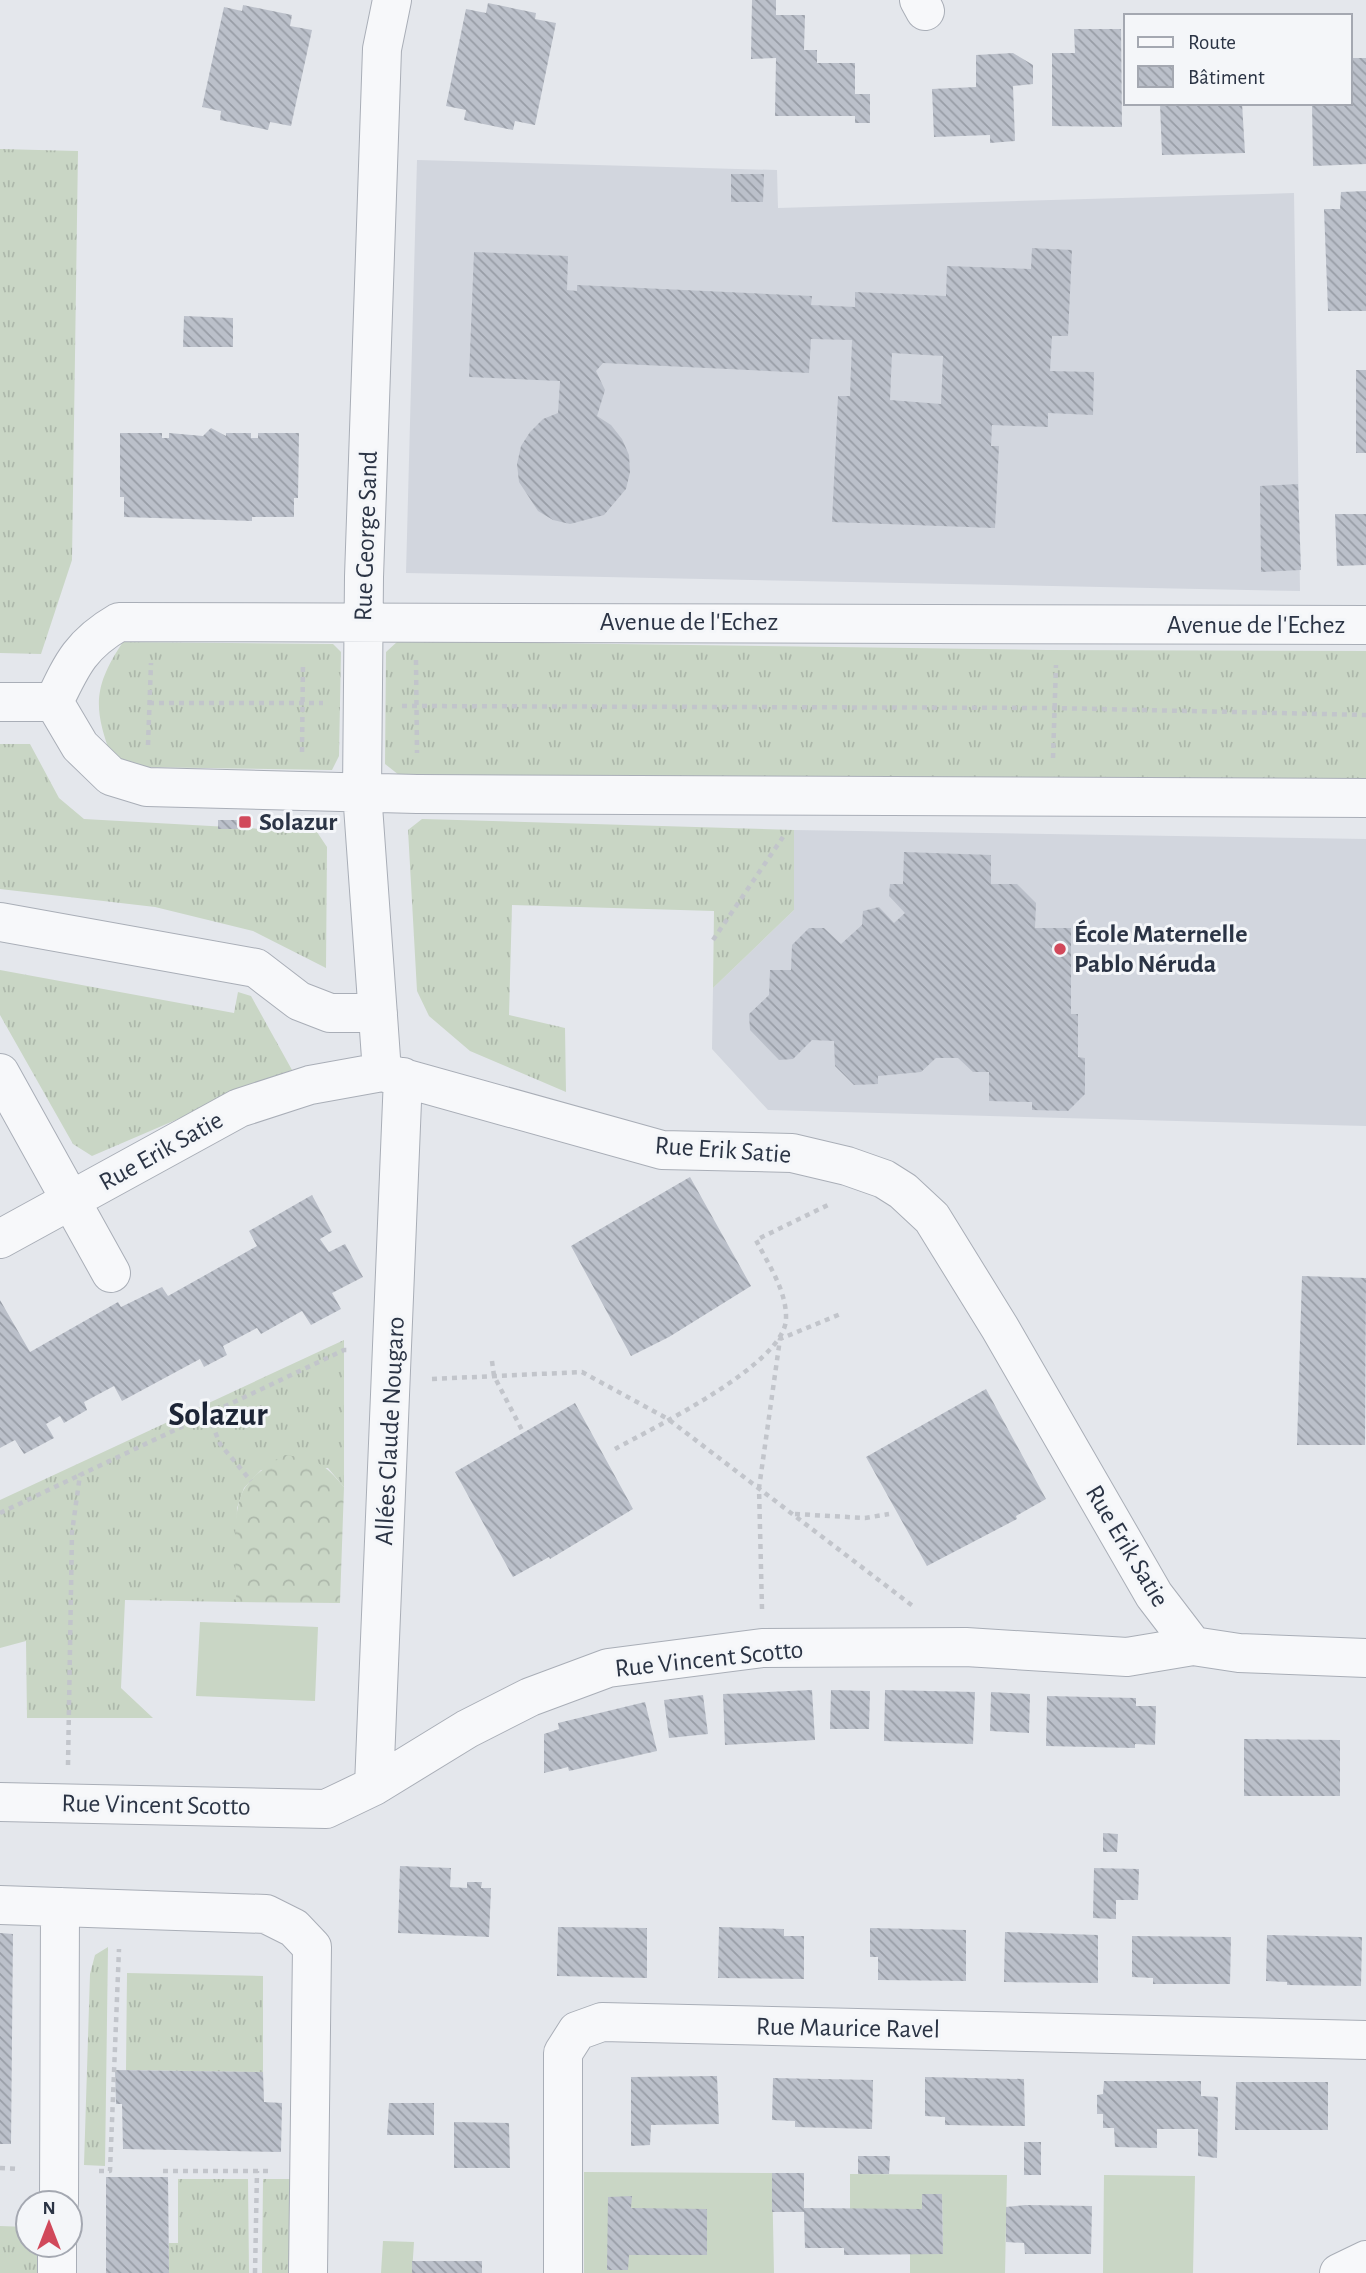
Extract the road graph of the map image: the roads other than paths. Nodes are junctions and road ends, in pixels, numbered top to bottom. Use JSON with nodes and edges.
{"nodes":[{"id":1,"x":392,"y":0,"type":"edge"},
{"id":2,"x":363,"y":620,"type":"junction"},
{"id":3,"x":1366,"y":625,"type":"edge"},
{"id":4,"x":0,"y":702,"type":"edge"},
{"id":5,"x":54,"y":702,"type":"junction"},
{"id":6,"x":362,"y":792,"type":"junction"},
{"id":7,"x":1366,"y":798,"type":"edge"},
{"id":8,"x":0,"y":922,"type":"edge"},
{"id":9,"x":378,"y":1013,"type":"junction"},
{"id":10,"x":0,"y":1073,"type":"edge"},
{"id":11,"x":393,"y":1075,"type":"junction"},
{"id":12,"x":72,"y":1200,"type":"junction"},
{"id":13,"x":0,"y":1239,"type":"edge"},
{"id":14,"x":111,"y":1273,"type":"dead end"},
{"id":15,"x":1193,"y":1646,"type":"junction"},
{"id":16,"x":1366,"y":1658,"type":"edge"},
{"id":17,"x":374,"y":1786,"type":"junction"},
{"id":18,"x":0,"y":1802,"type":"edge"},
{"id":19,"x":0,"y":1905,"type":"edge"},
{"id":20,"x":60,"y":1907,"type":"junction"},
{"id":21,"x":1366,"y":2040,"type":"edge"},
{"id":22,"x":59,"y":2187,"type":"edge"},
{"id":23,"x":1366,"y":2260,"type":"edge"},
{"id":24,"x":308,"y":2273,"type":"edge"},
{"id":25,"x":563,"y":2273,"type":"edge"},
{"id":26,"x":1339,"y":2273,"type":"edge"}],
"edges":[{"from":1,"to":2,"type":"street","name":"Rue George Sand"},
{"from":2,"to":3,"type":"street","name":"Avenue de l'Echez"},
{"from":2,"to":5,"type":"street","name":"Avenue de l'Echez"},
{"from":2,"to":6,"type":"street","name":"Rue George Sand"},
{"from":4,"to":5,"type":"street"},
{"from":5,"to":6,"type":"street"},
{"from":6,"to":7,"type":"street"},
{"from":6,"to":9,"type":"street","name":"Rue George Sand"},
{"from":8,"to":9,"type":"street"},
{"from":9,"to":11,"type":"street","name":"Rue George Sand"},
{"from":10,"to":12,"type":"street"},
{"from":11,"to":12,"type":"street","name":"Rue Erik Satie"},
{"from":11,"to":15,"type":"street","name":"Rue Erik Satie"},
{"from":11,"to":17,"type":"street","name":"Allées Claude Nougaro"},
{"from":12,"to":13,"type":"street","name":"Rue Erik Satie"},
{"from":12,"to":14,"type":"street"},
{"from":15,"to":16,"type":"street","name":"Rue Vincent Scotto"},
{"from":15,"to":17,"type":"street","name":"Rue Vincent Scotto"},
{"from":17,"to":18,"type":"street","name":"Rue Vincent Scotto"},
{"from":19,"to":20,"type":"street"},
{"from":20,"to":22,"type":"street"},
{"from":20,"to":24,"type":"street"},
{"from":21,"to":25,"type":"street","name":"Rue Maurice Ravel"},
{"from":23,"to":26,"type":"street"}]}
